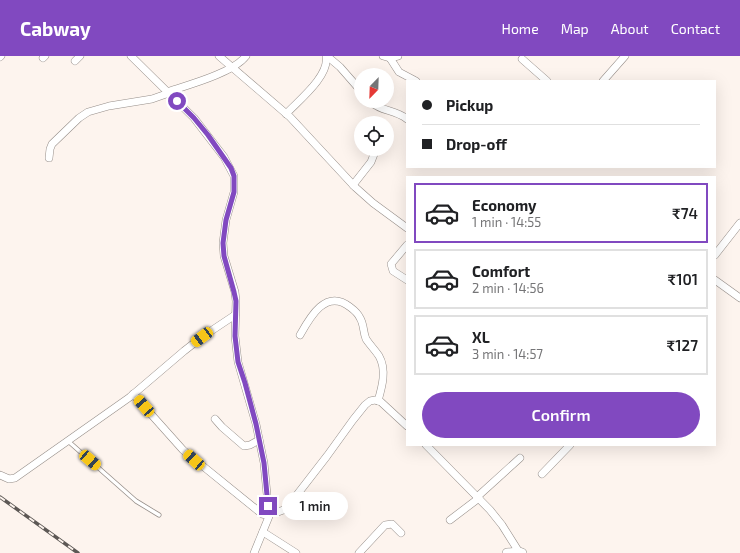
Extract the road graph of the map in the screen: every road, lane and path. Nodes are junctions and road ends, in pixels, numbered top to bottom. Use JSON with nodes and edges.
{"nodes":[{"id":1,"x":131,"y":56,"type":"edge"},
{"id":2,"x":219,"y":56,"type":"edge"},
{"id":3,"x":246,"y":56,"type":"edge"},
{"id":4,"x":326,"y":56,"type":"edge"},
{"id":5,"x":398,"y":56,"type":"edge"},
{"id":6,"x":625,"y":56,"type":"edge"},
{"id":7,"x":386,"y":57,"type":"edge"},
{"id":8,"x":522,"y":59,"type":"dead end"},
{"id":9,"x":232,"y":68,"type":"junction"},
{"id":10,"x":414,"y":80,"type":"edge"},
{"id":11,"x":546,"y":80,"type":"edge"},
{"id":12,"x":604,"y":80,"type":"edge"},
{"id":13,"x":354,"y":83,"type":"edge"},
{"id":14,"x":168,"y":92,"type":"junction"},
{"id":15,"x":381,"y":108,"type":"edge"},
{"id":16,"x":286,"y":114,"type":"junction"},
{"id":17,"x":406,"y":118,"type":"edge"},
{"id":18,"x":373,"y":156,"type":"edge"},
{"id":19,"x":49,"y":158,"type":"dead end"},
{"id":20,"x":353,"y":185,"type":"junction"},
{"id":21,"x":740,"y":223,"type":"edge"},
{"id":22,"x":406,"y":227,"type":"edge"},
{"id":23,"x":406,"y":246,"type":"edge"},
{"id":24,"x":716,"y":254,"type":"edge"},
{"id":25,"x":406,"y":279,"type":"edge"},
{"id":26,"x":716,"y":281,"type":"edge"},
{"id":27,"x":740,"y":298,"type":"edge"},
{"id":28,"x":235,"y":315,"type":"junction"},
{"id":29,"x":300,"y":335,"type":"dead end"},
{"id":30,"x":133,"y":394,"type":"junction"},
{"id":31,"x":378,"y":401,"type":"junction"},
{"id":32,"x":215,"y":419,"type":"dead end"},
{"id":33,"x":406,"y":425,"type":"edge"},
{"id":34,"x":259,"y":440,"type":"junction"},
{"id":35,"x":68,"y":441,"type":"junction"},
{"id":36,"x":429,"y":446,"type":"edge"},
{"id":37,"x":569,"y":446,"type":"edge"},
{"id":38,"x":520,"y":458,"type":"dead end"},
{"id":39,"x":542,"y":474,"type":"dead end"},
{"id":40,"x":0,"y":475,"type":"edge"},
{"id":41,"x":478,"y":498,"type":"junction"},
{"id":42,"x":272,"y":512,"type":"junction"},
{"id":43,"x":159,"y":515,"type":"dead end"},
{"id":44,"x":450,"y":520,"type":"dead end"},
{"id":45,"x":263,"y":532,"type":"junction"},
{"id":46,"x":401,"y":532,"type":"dead end"},
{"id":47,"x":520,"y":552,"type":"edge"},
{"id":48,"x":254,"y":553,"type":"edge"},
{"id":49,"x":296,"y":553,"type":"edge"},
{"id":50,"x":359,"y":553,"type":"edge"},
{"id":51,"x":507,"y":553,"type":"edge"}],
"edges":[{"from":1,"to":14,"type":"street"},
{"from":2,"to":9,"type":"street"},
{"from":3,"to":9,"type":"street"},
{"from":4,"to":13,"type":"street"},
{"from":4,"to":16,"type":"street"},
{"from":5,"to":7,"type":"street"},
{"from":6,"to":12,"type":"street"},
{"from":7,"to":10,"type":"street"},
{"from":8,"to":11,"type":"street"},
{"from":9,"to":14,"type":"street"},
{"from":9,"to":16,"type":"street"},
{"from":14,"to":19,"type":"street"},
{"from":14,"to":28,"type":"street"},
{"from":15,"to":17,"type":"street"},
{"from":16,"to":20,"type":"street"},
{"from":18,"to":20,"type":"street"},
{"from":20,"to":22,"type":"street"},
{"from":21,"to":24,"type":"street"},
{"from":23,"to":25,"type":"street"},
{"from":26,"to":27,"type":"street"},
{"from":28,"to":30,"type":"street"},
{"from":28,"to":34,"type":"street"},
{"from":29,"to":31,"type":"street"},
{"from":30,"to":35,"type":"street"},
{"from":30,"to":42,"type":"street"},
{"from":31,"to":33,"type":"street"},
{"from":31,"to":42,"type":"street"},
{"from":32,"to":34,"type":"street"},
{"from":34,"to":42,"type":"street"},
{"from":35,"to":40,"type":"street"},
{"from":35,"to":43,"type":"lane"},
{"from":36,"to":41,"type":"street"},
{"from":37,"to":39,"type":"street"},
{"from":38,"to":41,"type":"street"},
{"from":41,"to":44,"type":"street"},
{"from":41,"to":47,"type":"street"},
{"from":42,"to":45,"type":"street"},
{"from":45,"to":48,"type":"street"},
{"from":45,"to":49,"type":"street"},
{"from":46,"to":50,"type":"street"},
{"from":47,"to":51,"type":"street"}]}
